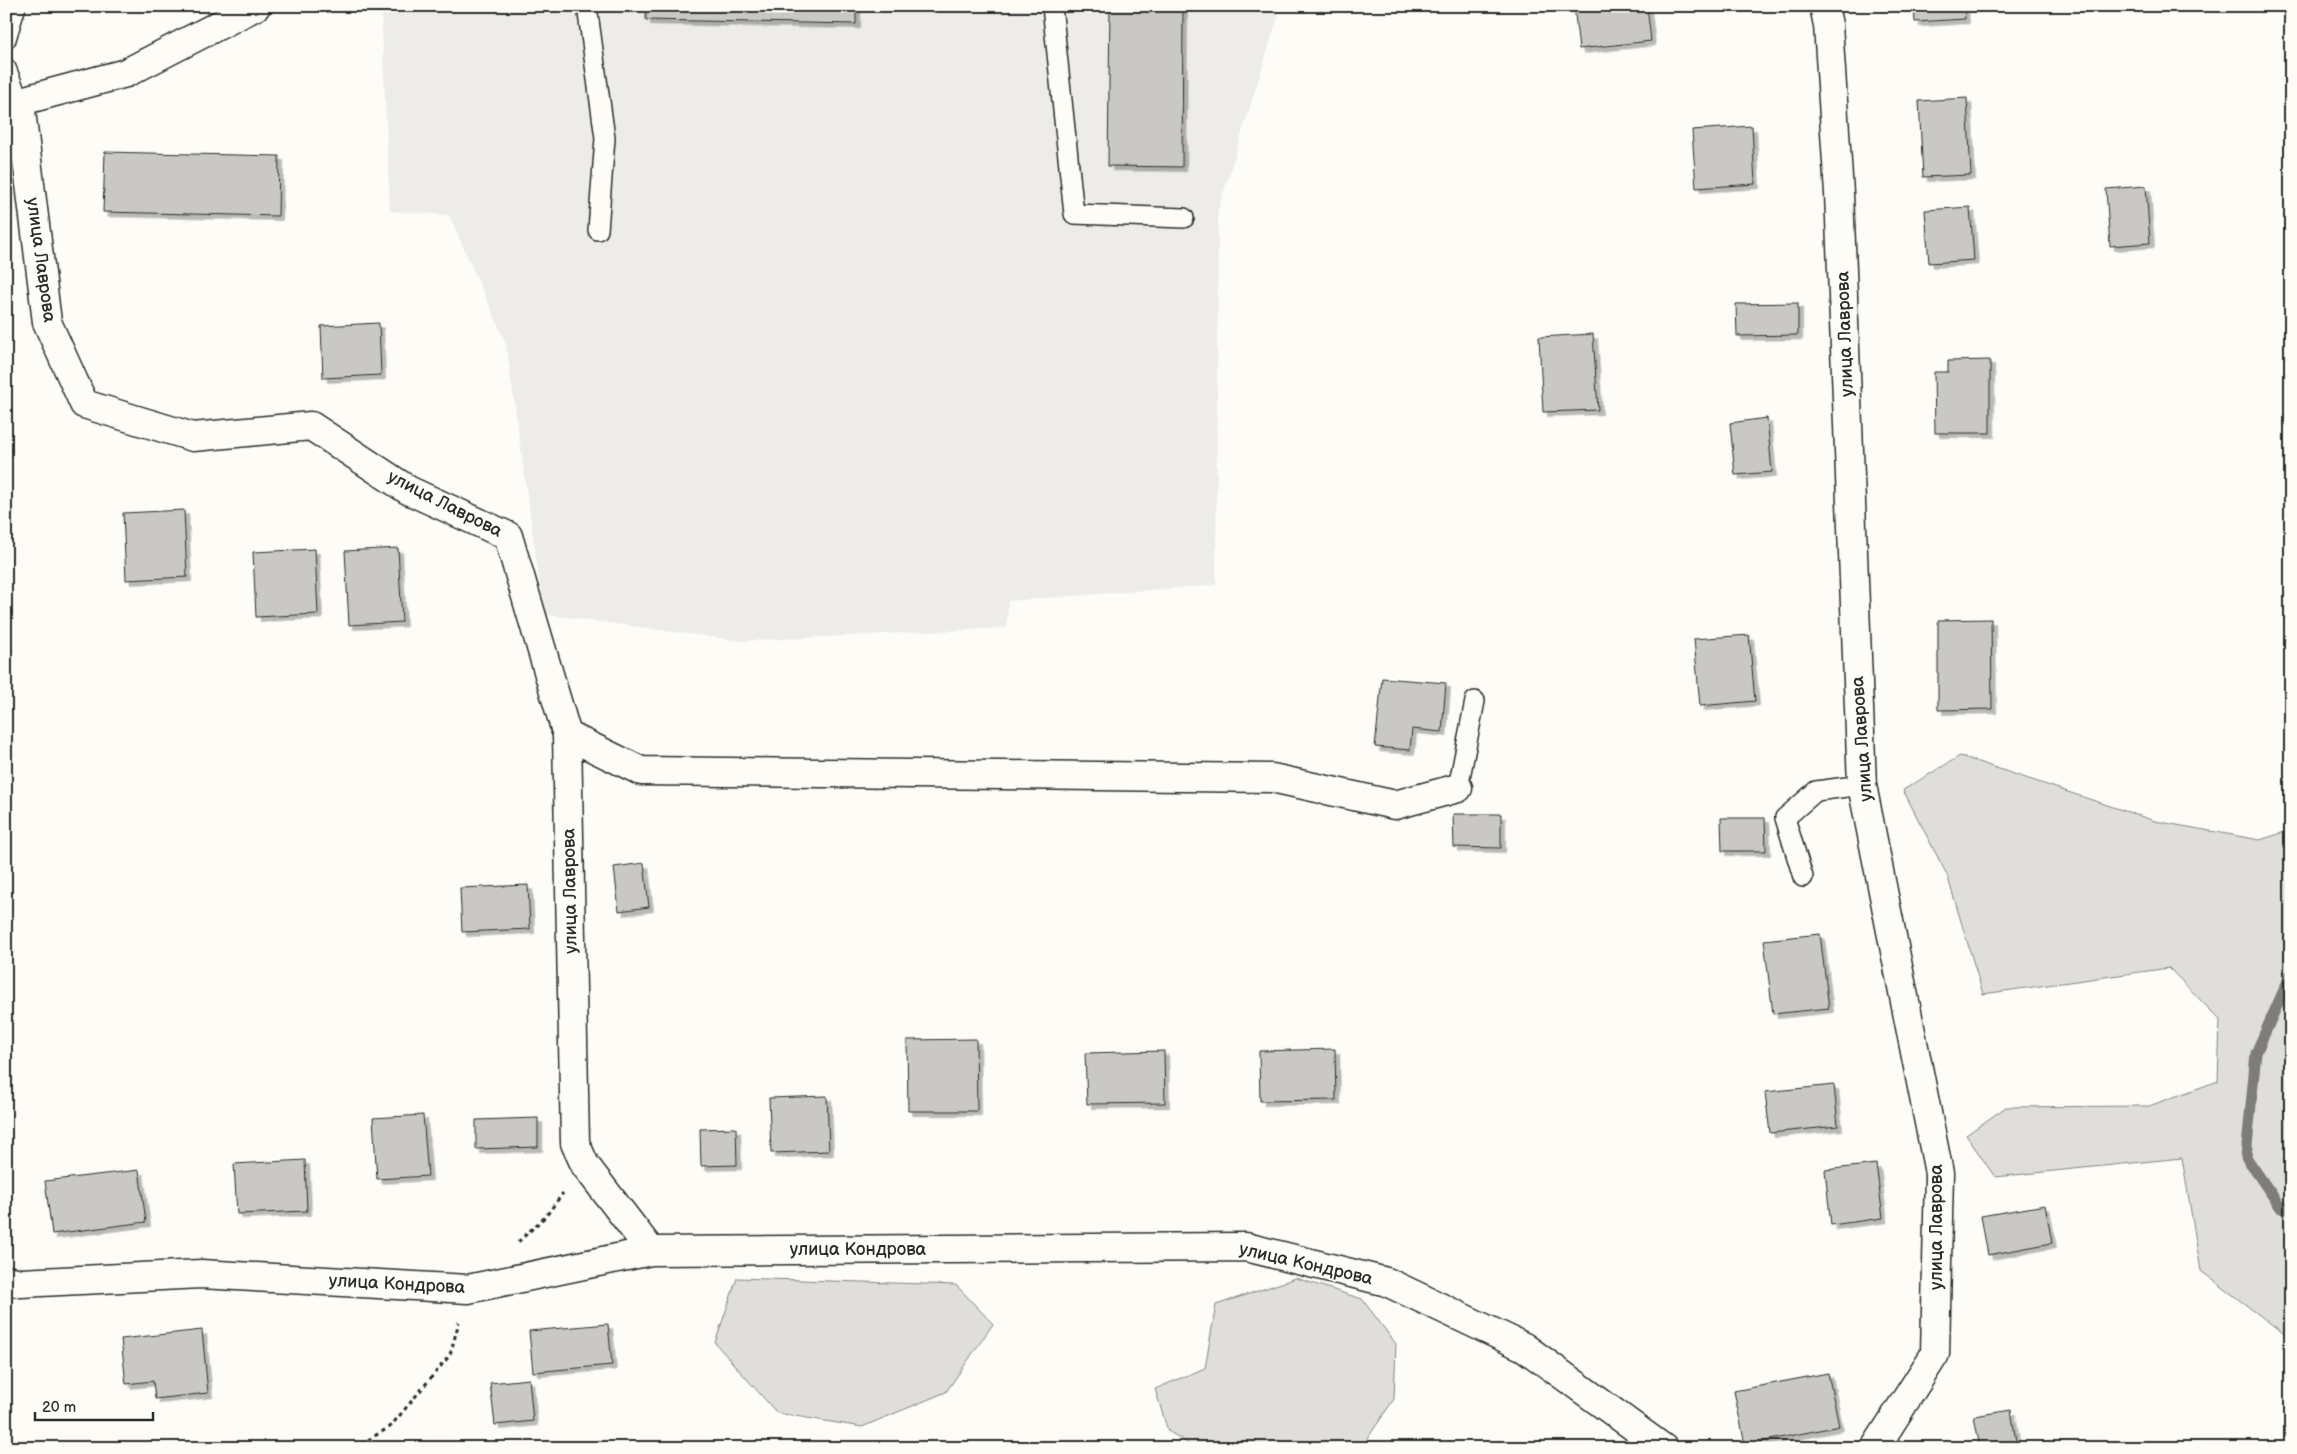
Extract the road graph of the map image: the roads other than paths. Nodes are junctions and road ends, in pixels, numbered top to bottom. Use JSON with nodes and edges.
{"nodes":[{"id":1,"x":16,"y":6,"type":"edge"},
{"id":2,"x":256,"y":6,"type":"edge"},
{"id":3,"x":587,"y":6,"type":"edge"},
{"id":4,"x":1052,"y":6,"type":"edge"},
{"id":5,"x":1824,"y":6,"type":"edge"},
{"id":6,"x":6,"y":39,"type":"edge"},
{"id":7,"x":6,"y":68,"type":"edge"},
{"id":8,"x":13,"y":104,"type":"edge"},
{"id":9,"x":1184,"y":218,"type":"dead end"},
{"id":10,"x":598,"y":230,"type":"dead end"},
{"id":11,"x":1475,"y":701,"type":"dead end"},
{"id":12,"x":567,"y":735,"type":"junction"},
{"id":13,"x":1862,"y":785,"type":"junction"},
{"id":14,"x":1458,"y":788,"type":"joint"},
{"id":15,"x":1802,"y":877,"type":"dead end"},
{"id":16,"x":651,"y":1250,"type":"junction"},
{"id":17,"x":6,"y":1280,"type":"edge"},
{"id":18,"x":1663,"y":1448,"type":"edge"},
{"id":19,"x":1875,"y":1448,"type":"edge"}],
"edges":[{"from":1,"to":6,"type":"lane"},
{"from":2,"to":8,"type":"street"},
{"from":3,"to":10,"type":"lane"},
{"from":4,"to":9,"type":"lane"},
{"from":5,"to":13,"type":"street","name":"улица Лаврова"},
{"from":7,"to":8,"type":"lane"},
{"from":8,"to":12,"type":"street","name":"улица Лаврова"},
{"from":11,"to":14,"type":"lane"},
{"from":12,"to":14,"type":"street"},
{"from":12,"to":16,"type":"street","name":"улица Лаврова"},
{"from":13,"to":15,"type":"lane"},
{"from":13,"to":19,"type":"street","name":"улица Лаврова"},
{"from":16,"to":17,"type":"street","name":"улица Кондрова"},
{"from":16,"to":18,"type":"street","name":"улица Кондрова"}]}
